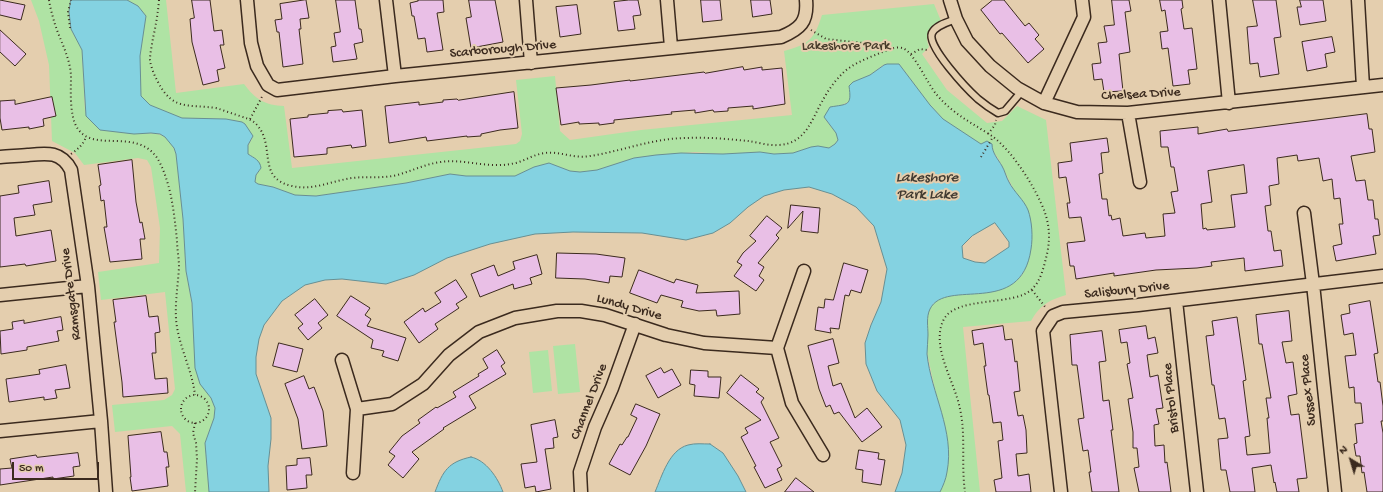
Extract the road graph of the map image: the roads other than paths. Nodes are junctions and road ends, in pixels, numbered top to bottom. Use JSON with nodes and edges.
{"nodes":[{"id":1,"x":247,"y":0,"type":"edge"},
{"id":2,"x":386,"y":0,"type":"edge"},
{"id":3,"x":526,"y":0,"type":"edge"},
{"id":4,"x":667,"y":0,"type":"edge"},
{"id":5,"x":806,"y":0,"type":"edge"},
{"id":6,"x":950,"y":0,"type":"edge"},
{"id":7,"x":1082,"y":0,"type":"edge"},
{"id":8,"x":1219,"y":0,"type":"edge"},
{"id":9,"x":1358,"y":0,"type":"edge"},
{"id":10,"x":956,"y":19,"type":"junction"},
{"id":11,"x":671,"y":48,"type":"junction"},
{"id":12,"x":531,"y":63,"type":"junction"},
{"id":13,"x":395,"y":76,"type":"junction"},
{"id":14,"x":1383,"y":85,"type":"edge"},
{"id":15,"x":1363,"y":87,"type":"junction"},
{"id":16,"x":1022,"y":91,"type":"junction"},
{"id":17,"x":1044,"y":103,"type":"junction"},
{"id":18,"x":1229,"y":103,"type":"junction"},
{"id":19,"x":1128,"y":113,"type":"junction"},
{"id":20,"x":0,"y":158,"type":"edge"},
{"id":21,"x":1140,"y":182,"type":"dead end"},
{"id":22,"x":1304,"y":213,"type":"dead end"},
{"id":23,"x":804,"y":271,"type":"dead end"},
{"id":24,"x":1383,"y":276,"type":"edge"},
{"id":25,"x":1313,"y":284,"type":"junction"},
{"id":26,"x":88,"y":286,"type":"junction"},
{"id":27,"x":0,"y":295,"type":"edge"},
{"id":28,"x":1176,"y":301,"type":"junction"},
{"id":29,"x":635,"y":324,"type":"junction"},
{"id":30,"x":778,"y":348,"type":"junction"},
{"id":31,"x":342,"y":360,"type":"dead end"},
{"id":32,"x":358,"y":409,"type":"junction"},
{"id":33,"x":101,"y":421,"type":"junction"},
{"id":34,"x":0,"y":432,"type":"edge"},
{"id":35,"x":823,"y":455,"type":"dead end"},
{"id":36,"x":353,"y":473,"type":"dead end"},
{"id":37,"x":106,"y":492,"type":"edge"},
{"id":38,"x":581,"y":492,"type":"edge"},
{"id":39,"x":1061,"y":492,"type":"edge"},
{"id":40,"x":1197,"y":492,"type":"edge"},
{"id":41,"x":1335,"y":492,"type":"edge"}],
"edges":[{"from":1,"to":13,"type":"street","name":"Scarborough Drive"},
{"from":2,"to":13,"type":"street"},
{"from":3,"to":12,"type":"street"},
{"from":4,"to":11,"type":"street"},
{"from":5,"to":11,"type":"street","name":"Scarborough Drive"},
{"from":6,"to":10,"type":"street","name":"Chelsea Drive"},
{"from":7,"to":17,"type":"street"},
{"from":8,"to":18,"type":"street"},
{"from":9,"to":15,"type":"street"},
{"from":10,"to":16,"type":"street","name":"Chelsea Drive"},
{"from":10,"to":16,"type":"lane"},
{"from":11,"to":12,"type":"street","name":"Scarborough Drive"},
{"from":12,"to":13,"type":"street","name":"Scarborough Drive"},
{"from":14,"to":15,"type":"street","name":"Chelsea Drive"},
{"from":15,"to":18,"type":"street","name":"Chelsea Drive"},
{"from":16,"to":17,"type":"street","name":"Chelsea Drive"},
{"from":17,"to":19,"type":"street","name":"Chelsea Drive"},
{"from":18,"to":19,"type":"street","name":"Chelsea Drive"},
{"from":19,"to":21,"type":"street"},
{"from":20,"to":26,"type":"street","name":"Ramsgate Drive"},
{"from":22,"to":25,"type":"street","name":"Sussex Place"},
{"from":23,"to":30,"type":"street"},
{"from":24,"to":25,"type":"street","name":"Salisbury Drive"},
{"from":25,"to":28,"type":"street","name":"Salisbury Drive"},
{"from":25,"to":41,"type":"street","name":"Sussex Place"},
{"from":26,"to":27,"type":"street"},
{"from":26,"to":33,"type":"street","name":"Ramsgate Drive"},
{"from":28,"to":39,"type":"street","name":"Salisbury Drive"},
{"from":28,"to":40,"type":"street","name":"Bristol Place"},
{"from":29,"to":30,"type":"street","name":"Lundy Drive"},
{"from":29,"to":32,"type":"street","name":"Lundy Drive"},
{"from":29,"to":38,"type":"street","name":"Channel Drive"},
{"from":30,"to":35,"type":"street"},
{"from":31,"to":32,"type":"street"},
{"from":32,"to":36,"type":"street"},
{"from":33,"to":34,"type":"street"},
{"from":33,"to":37,"type":"street","name":"Ramsgate Drive"}]}
